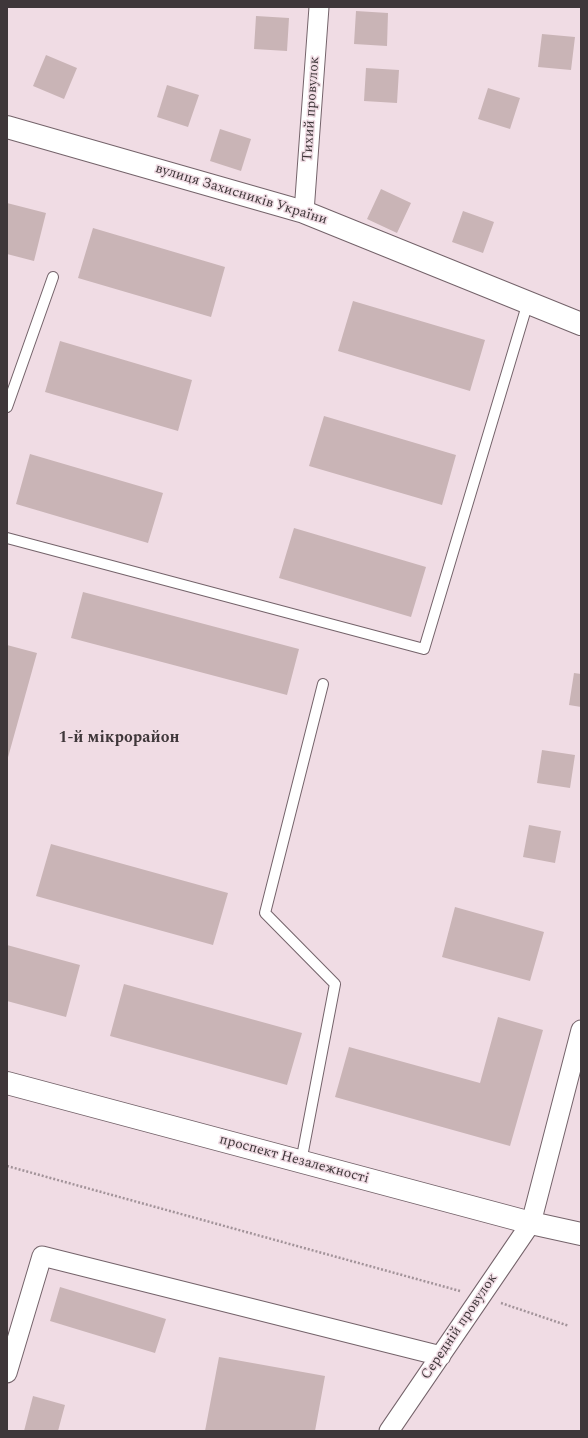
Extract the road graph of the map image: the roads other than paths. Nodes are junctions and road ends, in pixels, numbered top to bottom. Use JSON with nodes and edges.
{"nodes":[{"id":1,"x":320,"y":7,"type":"edge"},
{"id":2,"x":7,"y":127,"type":"edge"},
{"id":3,"x":304,"y":212,"type":"junction"},
{"id":4,"x":53,"y":277,"type":"dead end"},
{"id":5,"x":528,"y":302,"type":"junction"},
{"id":6,"x":581,"y":324,"type":"edge"},
{"id":7,"x":7,"y":407,"type":"edge"},
{"id":8,"x":7,"y":538,"type":"edge"},
{"id":9,"x":323,"y":684,"type":"dead end"},
{"id":10,"x":581,"y":1030,"type":"edge"},
{"id":11,"x":7,"y":1083,"type":"edge"},
{"id":12,"x":302,"y":1162,"type":"junction"},
{"id":13,"x":531,"y":1223,"type":"junction"},
{"id":14,"x":581,"y":1234,"type":"edge"},
{"id":15,"x":441,"y":1356,"type":"junction"},
{"id":16,"x":7,"y":1373,"type":"edge"},
{"id":17,"x":389,"y":1431,"type":"edge"}],
"edges":[{"from":1,"to":3,"type":"street","name":"Тихий провулок"},
{"from":2,"to":3,"type":"street","name":"вулиця Захисників України"},
{"from":3,"to":5,"type":"street","name":"вулиця Захисників України"},
{"from":4,"to":7,"type":"lane"},
{"from":5,"to":6,"type":"street","name":"вулиця Захисників України"},
{"from":5,"to":8,"type":"lane"},
{"from":9,"to":12,"type":"lane"},
{"from":10,"to":13,"type":"street","name":"Середній провулок"},
{"from":11,"to":12,"type":"street","name":"проспект Незалежності"},
{"from":12,"to":13,"type":"street","name":"проспект Незалежності"},
{"from":13,"to":14,"type":"street","name":"проспект Незалежності"},
{"from":13,"to":15,"type":"street","name":"Середній провулок"},
{"from":15,"to":16,"type":"street"},
{"from":15,"to":17,"type":"street","name":"Середній провулок"}]}
